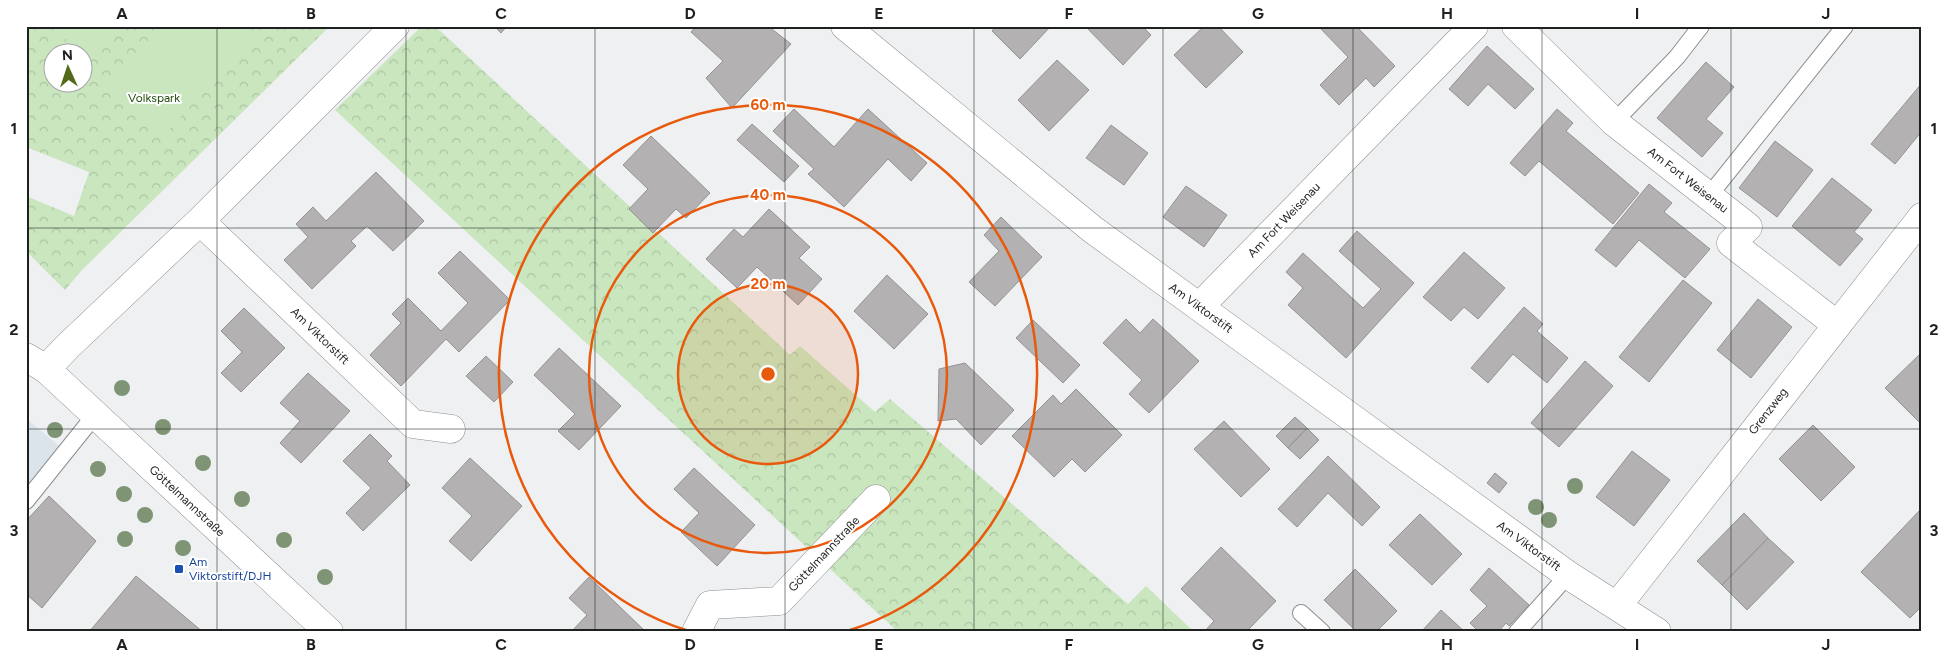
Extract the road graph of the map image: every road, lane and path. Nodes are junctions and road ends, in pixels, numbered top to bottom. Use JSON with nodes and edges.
{"nodes":[{"id":1,"x":395,"y":26,"type":"edge"},
{"id":2,"x":845,"y":26,"type":"edge"},
{"id":3,"x":1474,"y":26,"type":"edge"},
{"id":4,"x":1516,"y":26,"type":"edge"},
{"id":5,"x":1701,"y":26,"type":"edge"},
{"id":6,"x":1845,"y":26,"type":"edge"},
{"id":7,"x":1614,"y":122,"type":"junction"},
{"id":8,"x":1708,"y":197,"type":"junction"},
{"id":9,"x":1922,"y":217,"type":"edge"},
{"id":10,"x":200,"y":221,"type":"junction"},
{"id":11,"x":1199,"y":307,"type":"junction"},
{"id":12,"x":1836,"y":324,"type":"junction"},
{"id":13,"x":26,"y":341,"type":"edge"},
{"id":14,"x":36,"y":363,"type":"edge"},
{"id":15,"x":95,"y":415,"type":"junction"},
{"id":16,"x":451,"y":428,"type":"dead end"},
{"id":17,"x":876,"y":499,"type":"dead end"},
{"id":18,"x":26,"y":501,"type":"edge"},
{"id":19,"x":1568,"y":575,"type":"junction"},
{"id":20,"x":1617,"y":606,"type":"junction"},
{"id":21,"x":1301,"y":613,"type":"dead end"},
{"id":22,"x":329,"y":632,"type":"edge"},
{"id":23,"x":696,"y":632,"type":"edge"},
{"id":24,"x":1322,"y":632,"type":"edge"},
{"id":25,"x":1517,"y":632,"type":"edge"},
{"id":26,"x":1657,"y":632,"type":"edge"}],
"edges":[{"from":1,"to":10,"type":"street"},
{"from":2,"to":11,"type":"street","name":"Am Viktorstift"},
{"from":3,"to":11,"type":"street","name":"Am Fort Weisenau"},
{"from":4,"to":7,"type":"street","name":"Am Fort Weisenau"},
{"from":5,"to":7,"type":"lane"},
{"from":6,"to":8,"type":"lane"},
{"from":7,"to":8,"type":"street","name":"Am Fort Weisenau"},
{"from":8,"to":12,"type":"street","name":"Am Fort Weisenau"},
{"from":9,"to":12,"type":"street","name":"Grenzweg"},
{"from":10,"to":14,"type":"street"},
{"from":10,"to":16,"type":"street","name":"Am Viktorstift"},
{"from":11,"to":19,"type":"street","name":"Am Viktorstift"},
{"from":12,"to":20,"type":"street","name":"Grenzweg"},
{"from":13,"to":14,"type":"street","name":"Göttelmannstraße"},
{"from":14,"to":15,"type":"street","name":"Göttelmannstraße"},
{"from":15,"to":18,"type":"lane"},
{"from":15,"to":22,"type":"street","name":"Göttelmannstraße"},
{"from":17,"to":23,"type":"street","name":"Göttelmannstraße"},
{"from":19,"to":20,"type":"street","name":"Am Viktorstift"},
{"from":19,"to":25,"type":"lane","name":"Am Viktorstift"},
{"from":20,"to":26,"type":"street","name":"Am Viktorstift"},
{"from":21,"to":24,"type":"lane"}]}
